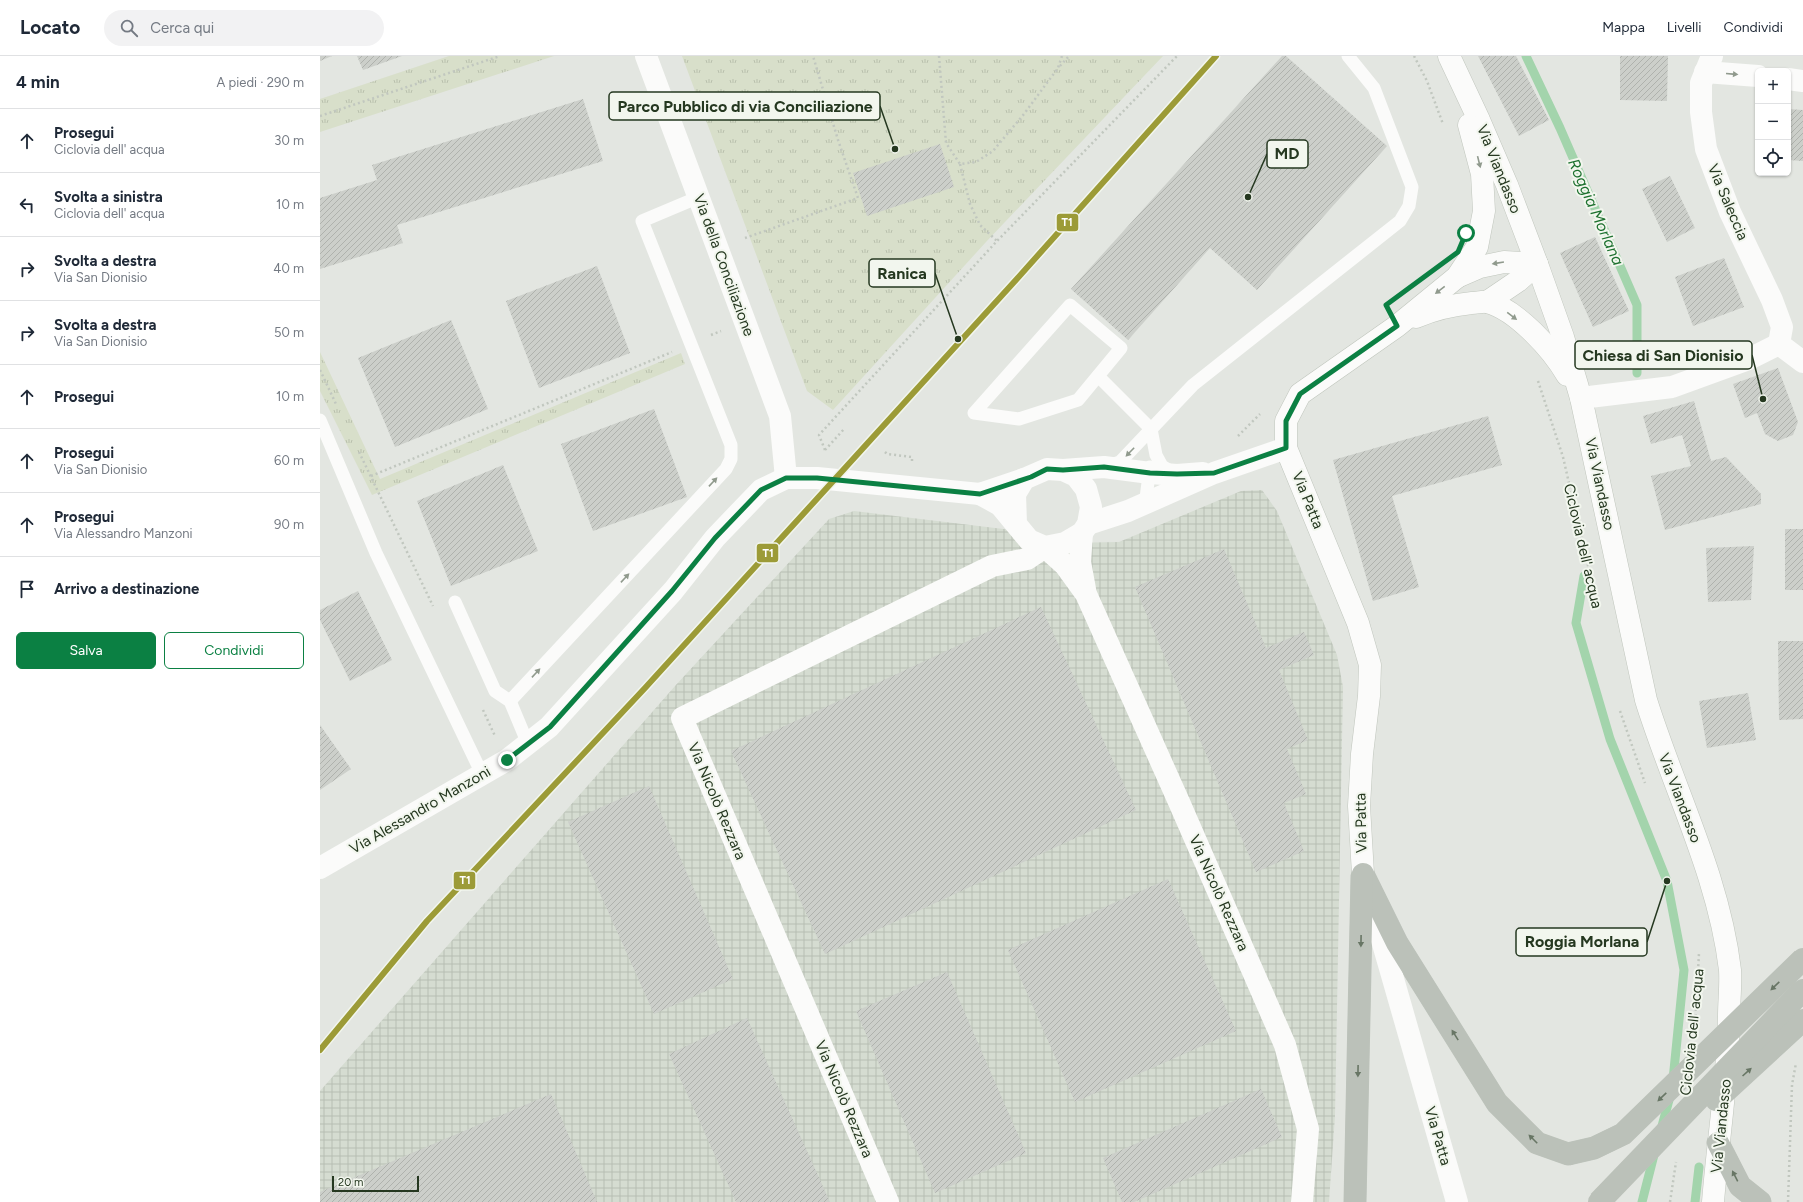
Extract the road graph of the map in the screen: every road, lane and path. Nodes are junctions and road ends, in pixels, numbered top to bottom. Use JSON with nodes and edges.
{"nodes":[{"id":1,"x":500,"y":56,"type":"edge"},
{"id":2,"x":646,"y":56,"type":"edge"},
{"id":3,"x":813,"y":56,"type":"edge"},
{"id":4,"x":939,"y":56,"type":"edge"},
{"id":5,"x":1062,"y":56,"type":"edge"},
{"id":6,"x":1069,"y":56,"type":"edge"},
{"id":7,"x":1177,"y":56,"type":"edge"},
{"id":8,"x":1348,"y":56,"type":"edge"},
{"id":9,"x":1414,"y":56,"type":"edge"},
{"id":10,"x":1452,"y":63,"type":"edge"},
{"id":11,"x":1709,"y":64,"type":"edge"},
{"id":12,"x":1058,"y":68,"type":"junction"},
{"id":13,"x":1755,"y":75,"type":"edge"},
{"id":14,"x":1791,"y":79,"type":"edge"},
{"id":15,"x":1803,"y":80,"type":"edge"},
{"id":16,"x":320,"y":116,"type":"edge"},
{"id":17,"x":1445,"y":131,"type":"dead end"},
{"id":18,"x":960,"y":164,"type":"junction"},
{"id":19,"x":699,"y":197,"type":"junction"},
{"id":20,"x":744,"y":238,"type":"dead end"},
{"id":21,"x":997,"y":241,"type":"junction"},
{"id":22,"x":1537,"y":264,"type":"junction"},
{"id":23,"x":1458,"y":277,"type":"junction"},
{"id":24,"x":1487,"y":302,"type":"junction"},
{"id":25,"x":746,"y":322,"type":"junction"},
{"id":26,"x":1397,"y":326,"type":"junction"},
{"id":27,"x":691,"y":344,"type":"junction"},
{"id":28,"x":1779,"y":344,"type":"junction"},
{"id":29,"x":1803,"y":362,"type":"edge"},
{"id":30,"x":1098,"y":376,"type":"junction"},
{"id":31,"x":1537,"y":379,"type":"dead end"},
{"id":32,"x":1581,"y":398,"type":"junction"},
{"id":33,"x":1260,"y":414,"type":"dead end"},
{"id":34,"x":320,"y":420,"type":"edge"},
{"id":35,"x":845,"y":428,"type":"dead end"},
{"id":36,"x":1152,"y":434,"type":"junction"},
{"id":37,"x":1236,"y":437,"type":"dead end"},
{"id":38,"x":1286,"y":448,"type":"junction"},
{"id":39,"x":825,"y":450,"type":"junction"},
{"id":40,"x":832,"y":452,"type":"dead end"},
{"id":41,"x":885,"y":452,"type":"dead end"},
{"id":42,"x":912,"y":457,"type":"dead end"},
{"id":43,"x":1104,"y":467,"type":"junction"},
{"id":44,"x":1063,"y":470,"type":"junction"},
{"id":45,"x":1150,"y":473,"type":"junction"},
{"id":46,"x":1214,"y":473,"type":"junction"},
{"id":47,"x":1177,"y":474,"type":"junction"},
{"id":48,"x":371,"y":476,"type":"dead end"},
{"id":49,"x":786,"y":478,"type":"junction"},
{"id":50,"x":1024,"y":479,"type":"junction"},
{"id":51,"x":980,"y":494,"type":"junction"},
{"id":52,"x":1140,"y":505,"type":"junction"},
{"id":53,"x":1018,"y":528,"type":"junction"},
{"id":54,"x":1085,"y":529,"type":"junction"},
{"id":55,"x":1045,"y":547,"type":"junction"},
{"id":56,"x":992,"y":566,"type":"junction"},
{"id":57,"x":1086,"y":594,"type":"junction"},
{"id":58,"x":1596,"y":601,"type":"dead end"},
{"id":59,"x":456,"y":602,"type":"dead end"},
{"id":60,"x":510,"y":701,"type":"junction"},
{"id":61,"x":1619,"y":708,"type":"dead end"},
{"id":62,"x":528,"y":744,"type":"junction"},
{"id":63,"x":482,"y":774,"type":"junction"},
{"id":64,"x":1646,"y":786,"type":"dead end"},
{"id":65,"x":320,"y":868,"type":"edge"},
{"id":66,"x":1362,"y":874,"type":"junction"},
{"id":67,"x":1699,"y":951,"type":"dead end"},
{"id":68,"x":1803,"y":959,"type":"edge"},
{"id":69,"x":1803,"y":990,"type":"edge"},
{"id":70,"x":1803,"y":1020,"type":"edge"},
{"id":71,"x":1694,"y":1029,"type":"dead end"},
{"id":72,"x":1797,"y":1058,"type":"dead end"},
{"id":73,"x":1718,"y":1143,"type":"junction"},
{"id":74,"x":1677,"y":1155,"type":"dead end"},
{"id":75,"x":888,"y":1202,"type":"edge"},
{"id":76,"x":1302,"y":1202,"type":"edge"},
{"id":77,"x":1355,"y":1202,"type":"edge"},
{"id":78,"x":1457,"y":1202,"type":"edge"},
{"id":79,"x":1600,"y":1202,"type":"edge"},
{"id":80,"x":1604,"y":1202,"type":"edge"},
{"id":81,"x":1670,"y":1202,"type":"edge"},
{"id":82,"x":1713,"y":1202,"type":"edge"},
{"id":83,"x":1760,"y":1202,"type":"edge"},
{"id":84,"x":1788,"y":1202,"type":"edge"}],
"edges":[{"from":1,"to":16,"type":"path"},
{"from":2,"to":19,"type":"street","name":"Via della Conciliazione"},
{"from":3,"to":20,"type":"path"},
{"from":4,"to":18,"type":"path"},
{"from":5,"to":12,"type":"path"},
{"from":6,"to":12,"type":"path"},
{"from":7,"to":21,"type":"path"},
{"from":8,"to":36,"type":"lane"},
{"from":9,"to":17,"type":"path"},
{"from":10,"to":22,"type":"street","name":"Via Viandasso"},
{"from":10,"to":23,"type":"street","one_way":true},
{"from":11,"to":13,"type":"street","one_way":true},
{"from":11,"to":28,"type":"street","name":"Via Saleccia"},
{"from":12,"to":18,"type":"path"},
{"from":14,"to":15,"type":"street"},
{"from":18,"to":21,"type":"path"},
{"from":19,"to":25,"type":"street","name":"Via della Conciliazione"},
{"from":19,"to":27,"type":"lane"},
{"from":21,"to":39,"type":"path"},
{"from":22,"to":23,"type":"street","one_way":true},
{"from":22,"to":24,"type":"street"},
{"from":22,"to":32,"type":"street","name":"Via Viandasso"},
{"from":23,"to":26,"type":"street","one_way":true},
{"from":24,"to":26,"type":"street"},
{"from":24,"to":32,"type":"street","one_way":true},
{"from":25,"to":27,"type":"path"},
{"from":25,"to":49,"type":"street","name":"Via della Conciliazione"},
{"from":26,"to":38,"type":"street"},
{"from":27,"to":48,"type":"path"},
{"from":60,"to":27,"type":"lane","one_way":true},
{"from":28,"to":29,"type":"street"},
{"from":28,"to":32,"type":"street"},
{"from":30,"to":30,"type":"lane"},
{"from":30,"to":36,"type":"lane"},
{"from":31,"to":58,"type":"path","name":"Ciclovia dell' acqua"},
{"from":32,"to":73,"type":"street","name":"Via Viandasso"},
{"from":33,"to":37,"type":"path"},
{"from":34,"to":63,"type":"lane"},
{"from":35,"to":39,"type":"path"},
{"from":36,"to":43,"type":"lane","one_way":true},
{"from":36,"to":45,"type":"lane"},
{"from":36,"to":47,"type":"lane"},
{"from":38,"to":46,"type":"street"},
{"from":38,"to":66,"type":"street","name":"Via Patta"},
{"from":39,"to":40,"type":"path"},
{"from":41,"to":42,"type":"path"},
{"from":43,"to":44,"type":"street"},
{"from":43,"to":45,"type":"street"},
{"from":44,"to":50,"type":"street"},
{"from":44,"to":54,"type":"street"},
{"from":45,"to":47,"type":"street"},
{"from":45,"to":52,"type":"lane"},
{"from":46,"to":47,"type":"street"},
{"from":46,"to":52,"type":"street"},
{"from":49,"to":51,"type":"street"},
{"from":49,"to":62,"type":"street","name":"Via Alessandro Manzoni"},
{"from":50,"to":51,"type":"street"},
{"from":50,"to":53,"type":"street"},
{"from":51,"to":53,"type":"street"},
{"from":52,"to":54,"type":"street"},
{"from":53,"to":55,"type":"street"},
{"from":53,"to":56,"type":"street","name":"Via Nicolò Rezzara"},
{"from":54,"to":55,"type":"street"},
{"from":54,"to":57,"type":"street","name":"Via Nicolò Rezzara"},
{"from":55,"to":56,"type":"street","name":"Via Nicolò Rezzara"},
{"from":55,"to":57,"type":"street","name":"Via Nicolò Rezzara"},
{"from":56,"to":75,"type":"street","name":"Via Nicolò Rezzara"},
{"from":57,"to":76,"type":"street","name":"Via Nicolò Rezzara"},
{"from":59,"to":60,"type":"lane"},
{"from":60,"to":62,"type":"lane"},
{"from":61,"to":64,"type":"path"},
{"from":62,"to":63,"type":"street","name":"Via Alessandro Manzoni"},
{"from":63,"to":65,"type":"street","name":"Via Alessandro Manzoni"},
{"from":68,"to":66,"type":"highway","one_way":true,"bridge":true},
{"from":66,"to":77,"type":"highway","one_way":true},
{"from":66,"to":78,"type":"street","name":"Via Patta"},
{"from":67,"to":71,"type":"path","name":"Ciclovia dell' acqua"},
{"from":69,"to":79,"type":"highway","bridge":true},
{"from":80,"to":70,"type":"highway","one_way":true,"bridge":true},
{"from":72,"to":84,"type":"path"},
{"from":73,"to":82,"type":"street","name":"Via Viandasso"},
{"from":83,"to":73,"type":"highway","one_way":true},
{"from":74,"to":81,"type":"path"}]}
